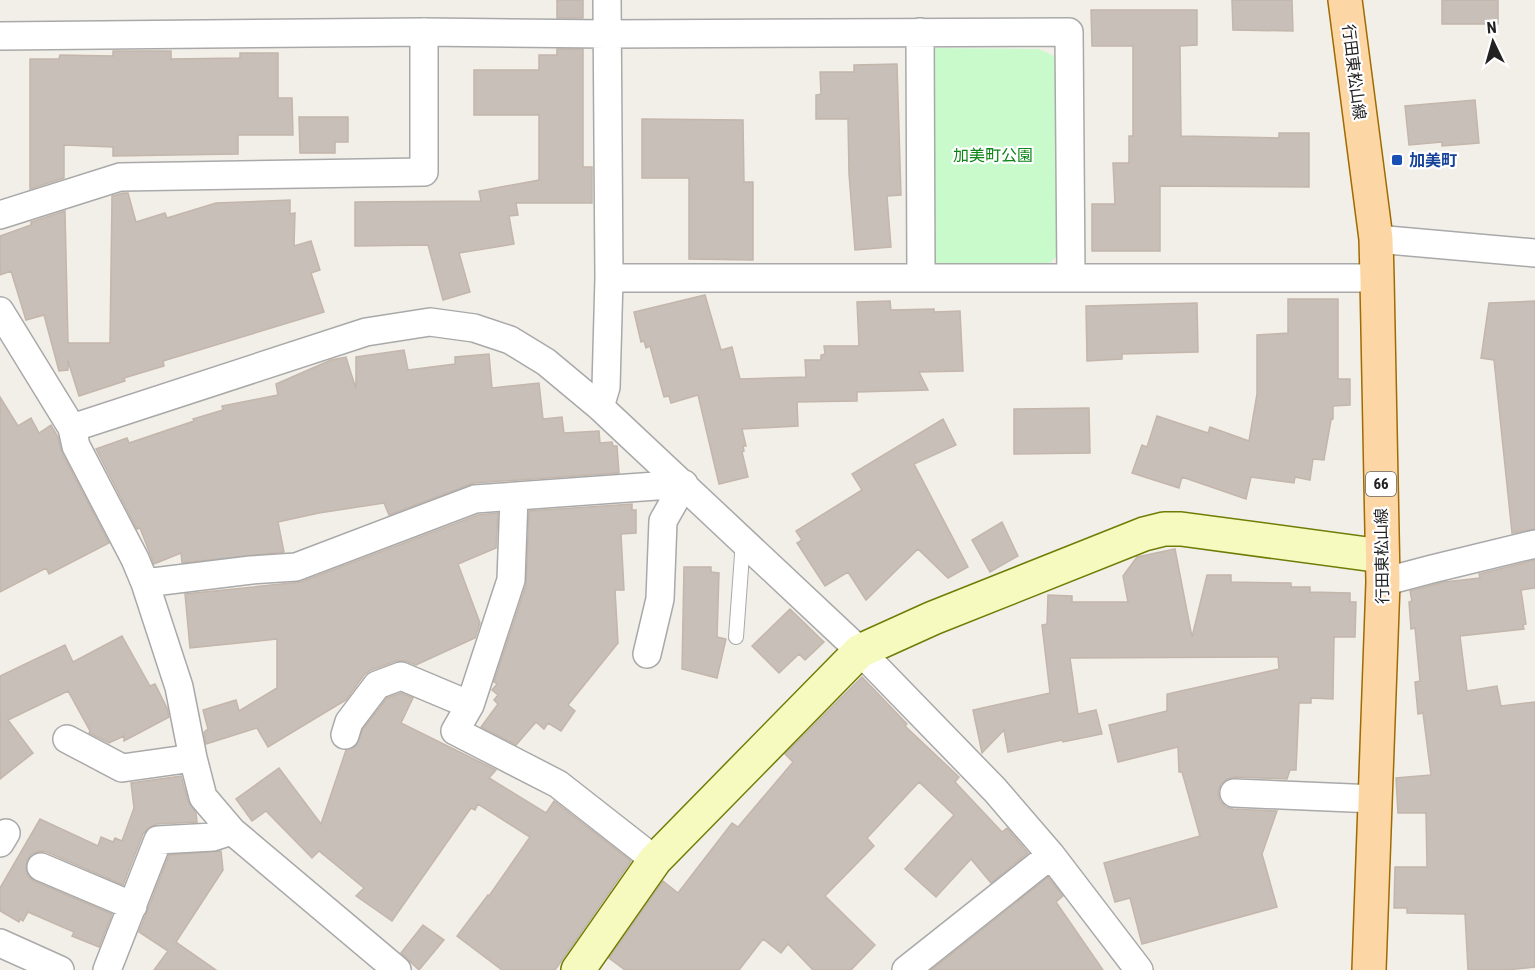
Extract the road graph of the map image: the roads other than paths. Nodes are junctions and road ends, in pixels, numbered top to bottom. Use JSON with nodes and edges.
{"nodes":[{"id":1,"x":607,"y":0,"type":"edge"},
{"id":2,"x":1345,"y":0,"type":"edge"},
{"id":3,"x":424,"y":32,"type":"junction"},
{"id":4,"x":920,"y":32,"type":"junction"},
{"id":5,"x":607,"y":34,"type":"junction"},
{"id":6,"x":0,"y":36,"type":"edge"},
{"id":7,"x":0,"y":215,"type":"edge"},
{"id":8,"x":1376,"y":239,"type":"junction"},
{"id":9,"x":1535,"y":253,"type":"edge"},
{"id":10,"x":921,"y":277,"type":"junction"},
{"id":11,"x":1071,"y":277,"type":"junction"},
{"id":12,"x":609,"y":278,"type":"junction"},
{"id":13,"x":1377,"y":278,"type":"junction"},
{"id":14,"x":0,"y":311,"type":"edge"},
{"id":15,"x":9,"y":344,"type":"edge"},
{"id":16,"x":600,"y":407,"type":"junction"},
{"id":17,"x":72,"y":428,"type":"junction"},
{"id":18,"x":684,"y":484,"type":"junction"},
{"id":19,"x":514,"y":496,"type":"junction"},
{"id":20,"x":743,"y":541,"type":"junction"},
{"id":21,"x":1535,"y":544,"type":"edge"},
{"id":22,"x":1383,"y":569,"type":"junction"},
{"id":23,"x":145,"y":583,"type":"junction"},
{"id":24,"x":736,"y":638,"type":"dead end"},
{"id":25,"x":860,"y":651,"type":"junction"},
{"id":26,"x":647,"y":654,"type":"dead end"},
{"id":27,"x":470,"y":705,"type":"junction"},
{"id":28,"x":345,"y":735,"type":"dead end"},
{"id":29,"x":67,"y":739,"type":"dead end"},
{"id":30,"x":193,"y":758,"type":"junction"},
{"id":31,"x":1234,"y":793,"type":"dead end"},
{"id":32,"x":1375,"y":799,"type":"junction"},
{"id":33,"x":232,"y":831,"type":"junction"},
{"id":34,"x":1051,"y":855,"type":"junction"},
{"id":35,"x":655,"y":860,"type":"junction"},
{"id":36,"x":41,"y":867,"type":"dead end"},
{"id":37,"x":133,"y":906,"type":"junction"},
{"id":38,"x":0,"y":943,"type":"edge"},
{"id":39,"x":60,"y":970,"type":"edge"},
{"id":40,"x":107,"y":970,"type":"edge"},
{"id":41,"x":397,"y":970,"type":"edge"},
{"id":42,"x":578,"y":970,"type":"edge"},
{"id":43,"x":906,"y":970,"type":"edge"},
{"id":44,"x":1139,"y":970,"type":"edge"},
{"id":45,"x":1369,"y":970,"type":"edge"}],
"edges":[{"from":1,"to":5,"type":"street"},
{"from":2,"to":8,"type":"main road","name":"行田東松山線","number":"66"},
{"from":3,"to":5,"type":"street"},
{"from":3,"to":6,"type":"street"},
{"from":3,"to":7,"type":"street"},
{"from":4,"to":5,"type":"street"},
{"from":4,"to":10,"type":"street"},
{"from":4,"to":11,"type":"street"},
{"from":5,"to":12,"type":"street"},
{"from":8,"to":9,"type":"street"},
{"from":8,"to":13,"type":"main road","name":"行田東松山線","number":"66"},
{"from":10,"to":11,"type":"street"},
{"from":10,"to":12,"type":"street"},
{"from":11,"to":13,"type":"street"},
{"from":12,"to":16,"type":"street"},
{"from":13,"to":22,"type":"main road","name":"行田東松山線","number":"66"},
{"from":14,"to":15,"type":"street"},
{"from":15,"to":17,"type":"street"},
{"from":16,"to":17,"type":"street"},
{"from":16,"to":18,"type":"street"},
{"from":17,"to":23,"type":"street"},
{"from":18,"to":19,"type":"street"},
{"from":18,"to":20,"type":"street"},
{"from":18,"to":26,"type":"street"},
{"from":19,"to":23,"type":"street"},
{"from":19,"to":27,"type":"street"},
{"from":20,"to":24,"type":"lane"},
{"from":20,"to":25,"type":"street"},
{"from":21,"to":22,"type":"street"},
{"from":22,"to":25,"type":"street"},
{"from":22,"to":32,"type":"main road","name":"行田東松山線","number":"66"},
{"from":23,"to":30,"type":"street"},
{"from":25,"to":34,"type":"street"},
{"from":25,"to":35,"type":"street"},
{"from":27,"to":28,"type":"street"},
{"from":27,"to":35,"type":"street"},
{"from":29,"to":30,"type":"street"},
{"from":30,"to":33,"type":"street"},
{"from":31,"to":32,"type":"street"},
{"from":32,"to":45,"type":"main road","name":"行田東松山線","number":"66"},
{"from":33,"to":37,"type":"street"},
{"from":33,"to":41,"type":"street"},
{"from":34,"to":43,"type":"street"},
{"from":34,"to":44,"type":"street"},
{"from":35,"to":42,"type":"street"},
{"from":36,"to":37,"type":"street"},
{"from":37,"to":40,"type":"street"},
{"from":38,"to":39,"type":"street"}]}
